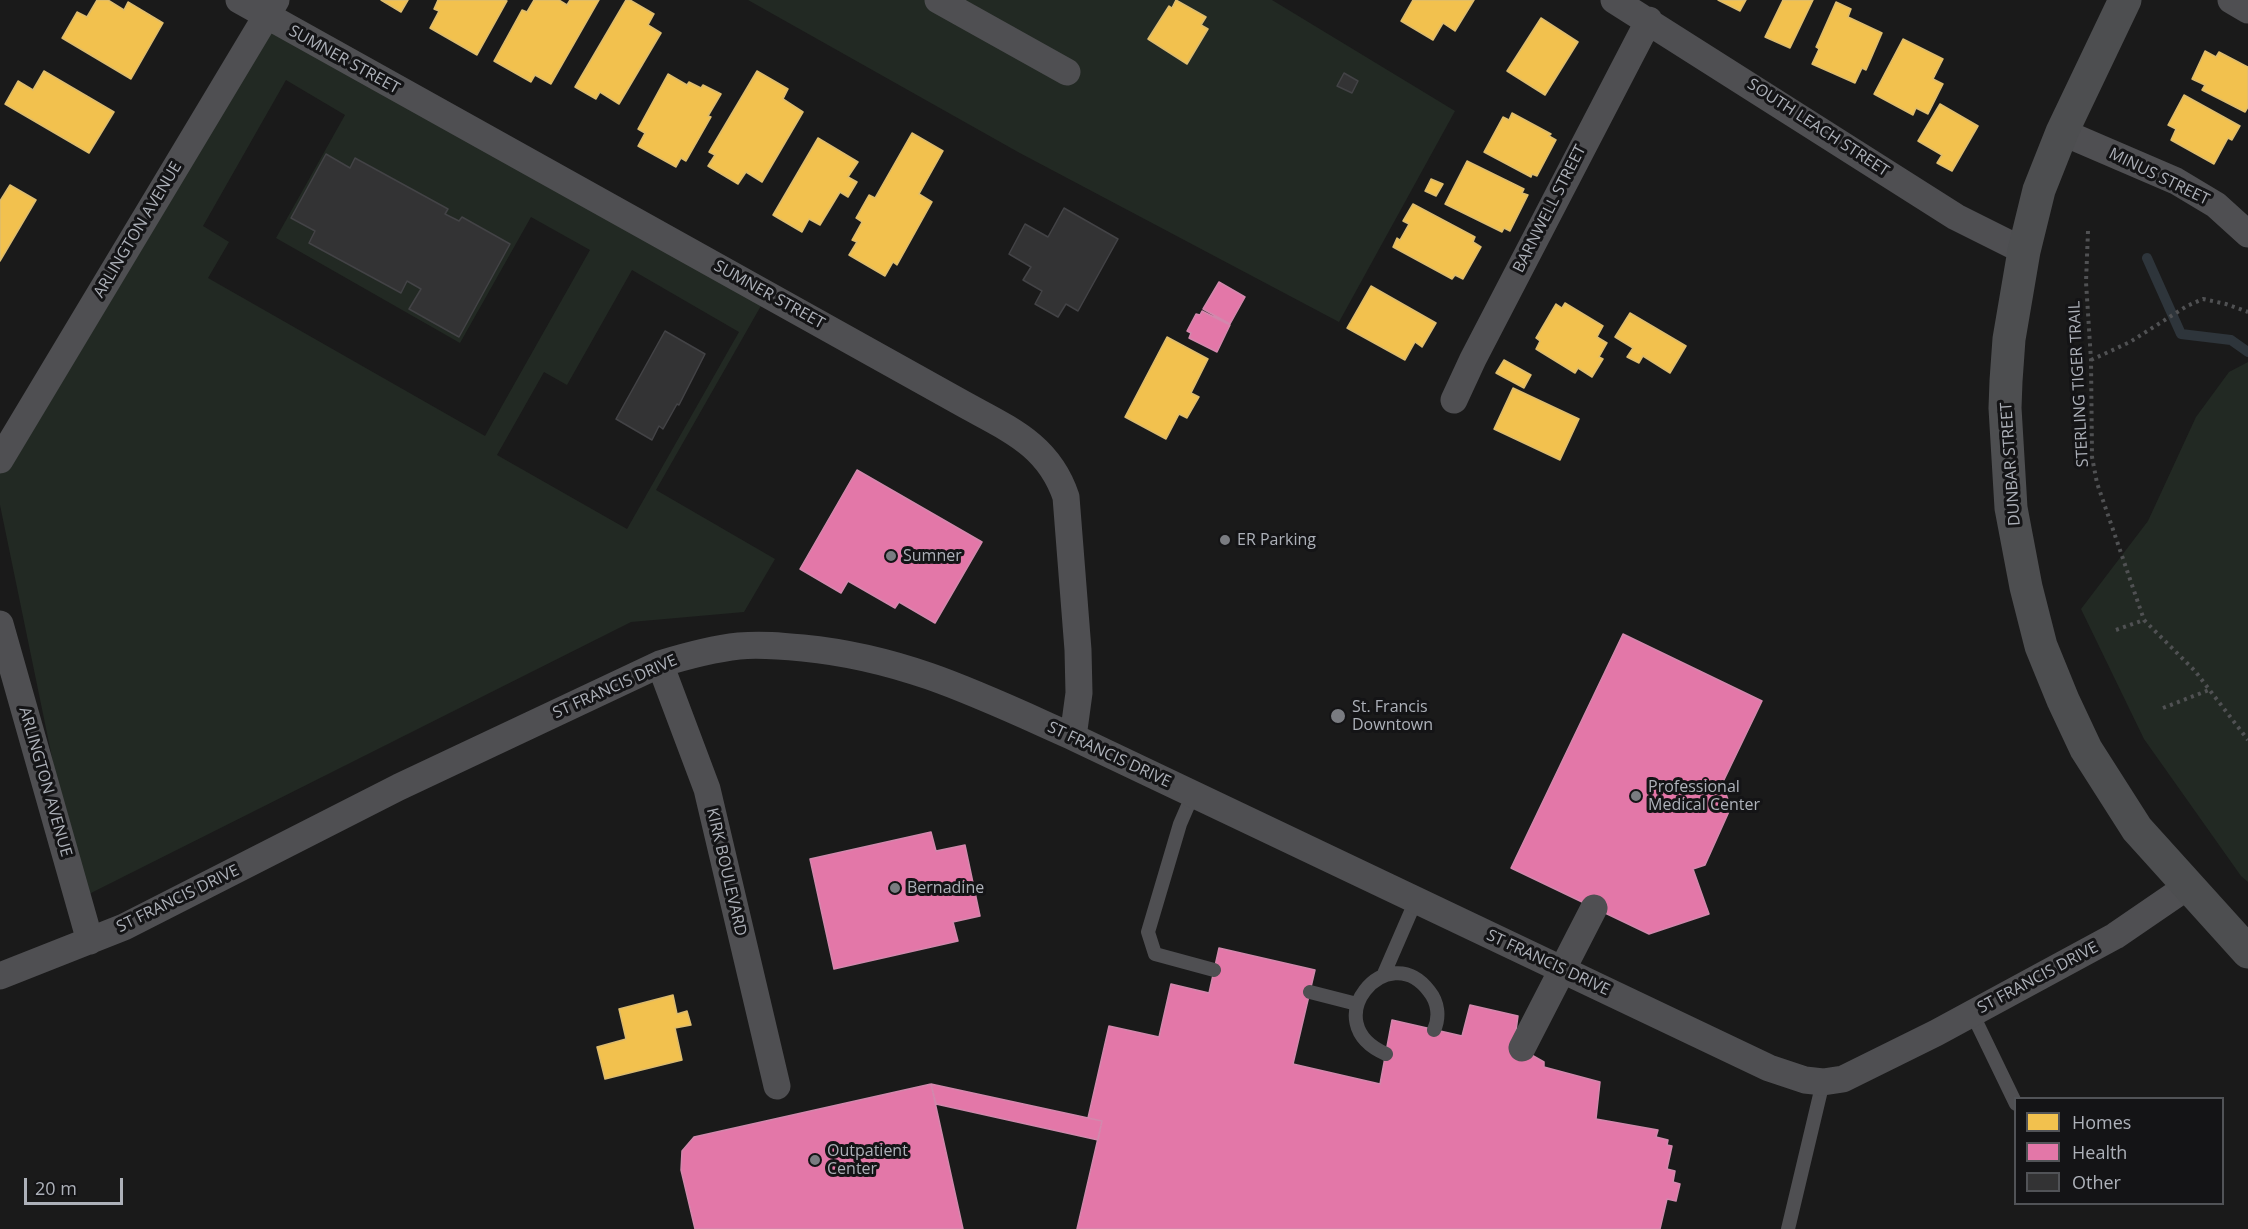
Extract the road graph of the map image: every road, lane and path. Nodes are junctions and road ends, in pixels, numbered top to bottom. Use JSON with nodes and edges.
{"nodes":[{"id":1,"x":239,"y":0,"type":"edge"},
{"id":2,"x":938,"y":0,"type":"edge"},
{"id":3,"x":1614,"y":0,"type":"edge"},
{"id":4,"x":2125,"y":0,"type":"edge"},
{"id":5,"x":2231,"y":0,"type":"edge"},
{"id":6,"x":271,"y":8,"type":"edge"},
{"id":7,"x":2248,"y":10,"type":"edge"},
{"id":8,"x":1649,"y":20,"type":"junction"},
{"id":9,"x":1067,"y":72,"type":"dead end"},
{"id":10,"x":2062,"y":132,"type":"junction"},
{"id":11,"x":2088,"y":231,"type":"dead end"},
{"id":12,"x":2248,"y":234,"type":"edge"},
{"id":13,"x":2024,"y":251,"type":"junction"},
{"id":14,"x":2248,"y":312,"type":"edge"},
{"id":15,"x":2091,"y":360,"type":"junction"},
{"id":16,"x":1454,"y":400,"type":"dead end"},
{"id":17,"x":0,"y":460,"type":"edge"},
{"id":18,"x":2144,"y":620,"type":"junction"},
{"id":19,"x":0,"y":624,"type":"edge"},
{"id":20,"x":2116,"y":630,"type":"dead end"},
{"id":21,"x":660,"y":664,"type":"junction"},
{"id":22,"x":2209,"y":690,"type":"junction"},
{"id":23,"x":2163,"y":708,"type":"dead end"},
{"id":24,"x":1073,"y":737,"type":"junction"},
{"id":25,"x":2248,"y":740,"type":"edge"},
{"id":26,"x":1193,"y":794,"type":"junction"},
{"id":27,"x":2188,"y":886,"type":"junction"},
{"id":28,"x":1416,"y":900,"type":"junction"},
{"id":29,"x":1594,"y":908,"type":"dead end"},
{"id":30,"x":90,"y":941,"type":"junction"},
{"id":31,"x":2248,"y":952,"type":"edge"},
{"id":32,"x":1214,"y":970,"type":"dead end"},
{"id":33,"x":0,"y":976,"type":"edge"},
{"id":34,"x":1383,"y":976,"type":"junction"},
{"id":35,"x":1310,"y":992,"type":"dead end"},
{"id":36,"x":1357,"y":1004,"type":"junction"},
{"id":37,"x":1972,"y":1013,"type":"junction"},
{"id":38,"x":1434,"y":1030,"type":"dead end"},
{"id":39,"x":1522,"y":1048,"type":"dead end"},
{"id":40,"x":1386,"y":1054,"type":"dead end"},
{"id":41,"x":1823,"y":1082,"type":"junction"},
{"id":42,"x":777,"y":1086,"type":"dead end"},
{"id":43,"x":2014,"y":1100,"type":"edge"},
{"id":44,"x":1788,"y":1229,"type":"edge"}],
"edges":[{"from":1,"to":6,"type":"street","name":"SUMNER STREET"},
{"from":2,"to":9,"type":"street"},
{"from":3,"to":8,"type":"street","name":"SOUTH LEACH STREET"},
{"from":4,"to":10,"type":"street","name":"DUNBAR STREET"},
{"from":5,"to":7,"type":"street"},
{"from":6,"to":17,"type":"street","name":"ARLINGTON AVENUE"},
{"from":6,"to":24,"type":"street","name":"SUMNER STREET"},
{"from":8,"to":13,"type":"street","name":"SOUTH LEACH STREET"},
{"from":8,"to":16,"type":"street","name":"BARNWELL STREET"},
{"from":10,"to":12,"type":"street","name":"MINUS STREET"},
{"from":10,"to":13,"type":"street","name":"DUNBAR STREET"},
{"from":11,"to":15,"type":"path","name":"STERLING TIGER TRAIL"},
{"from":13,"to":27,"type":"street","name":"DUNBAR STREET"},
{"from":14,"to":15,"type":"path"},
{"from":15,"to":18,"type":"path","name":"STERLING TIGER TRAIL"},
{"from":18,"to":20,"type":"path"},
{"from":18,"to":22,"type":"path","name":"STERLING TIGER TRAIL"},
{"from":19,"to":30,"type":"street","name":"ARLINGTON AVENUE"},
{"from":21,"to":24,"type":"street","name":"ST FRANCIS DRIVE"},
{"from":21,"to":30,"type":"street","name":"ST FRANCIS DRIVE"},
{"from":21,"to":42,"type":"street","name":"KIRK BOULEVARD"},
{"from":22,"to":23,"type":"path"},
{"from":22,"to":25,"type":"path","name":"STERLING TIGER TRAIL"},
{"from":24,"to":26,"type":"street","name":"ST FRANCIS DRIVE"},
{"from":26,"to":28,"type":"street","name":"ST FRANCIS DRIVE"},
{"from":26,"to":32,"type":"lane"},
{"from":27,"to":31,"type":"street","name":"DUNBAR STREET"},
{"from":27,"to":37,"type":"street","name":"ST FRANCIS DRIVE"},
{"from":28,"to":34,"type":"lane"},
{"from":28,"to":41,"type":"street","name":"ST FRANCIS DRIVE"},
{"from":29,"to":39,"type":"street","bridge":true},
{"from":30,"to":33,"type":"street","name":"ST FRANCIS DRIVE"},
{"from":34,"to":36,"type":"lane"},
{"from":34,"to":38,"type":"lane"},
{"from":35,"to":36,"type":"lane"},
{"from":36,"to":40,"type":"lane"},
{"from":37,"to":41,"type":"street","name":"ST FRANCIS DRIVE"},
{"from":37,"to":43,"type":"lane"},
{"from":41,"to":44,"type":"lane"}]}
